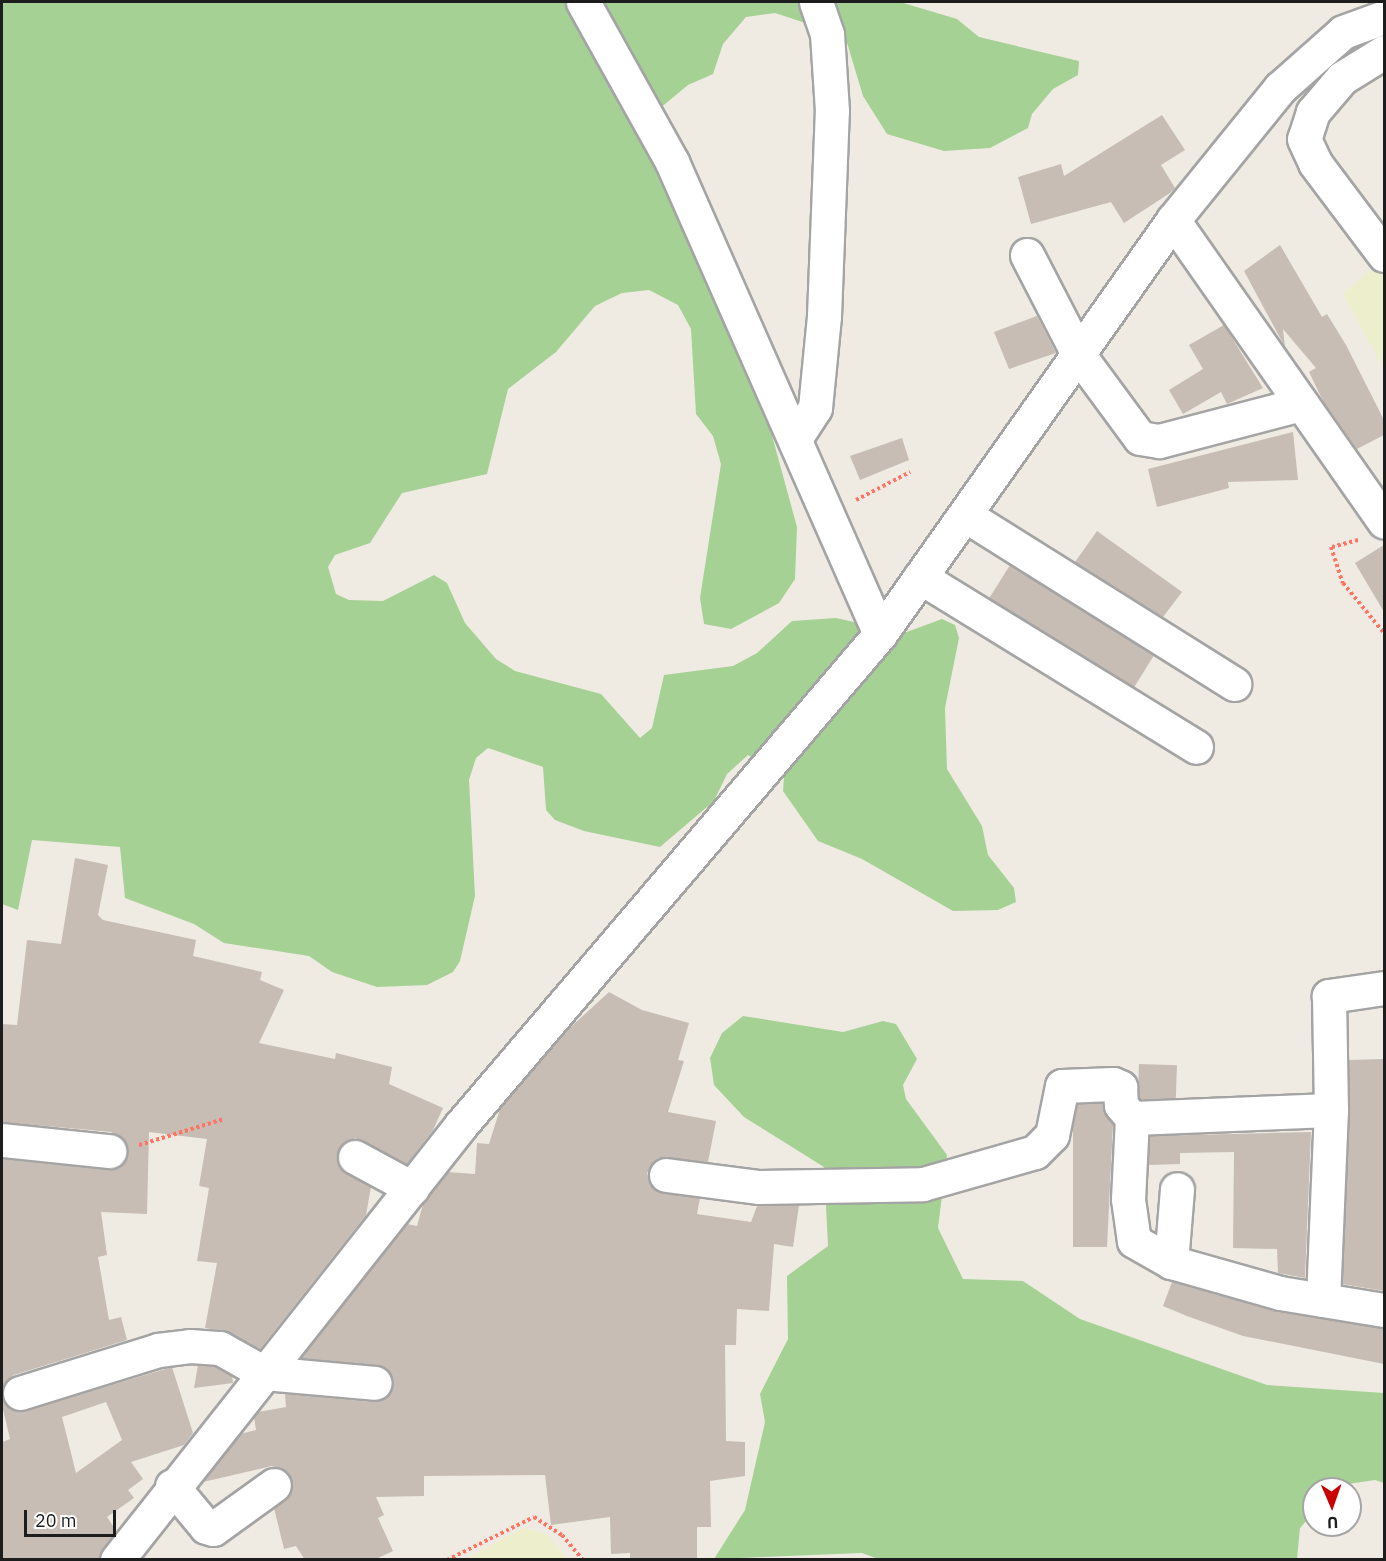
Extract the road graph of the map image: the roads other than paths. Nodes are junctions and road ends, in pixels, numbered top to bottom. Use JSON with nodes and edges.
{"nodes":[{"id":1,"x":584,"y":2,"type":"edge"},
{"id":2,"x":816,"y":2,"type":"edge"},
{"id":3,"x":1384,"y":17,"type":"edge"},
{"id":4,"x":1384,"y":53,"type":"edge"},
{"id":5,"x":1173,"y":220,"type":"junction"},
{"id":6,"x":1027,"y":255,"type":"dead end"},
{"id":7,"x":1384,"y":255,"type":"edge"},
{"id":8,"x":1078,"y":354,"type":"junction"},
{"id":9,"x":1301,"y":404,"type":"junction"},
{"id":10,"x":796,"y":437,"type":"junction"},
{"id":11,"x":965,"y":515,"type":"junction"},
{"id":12,"x":1384,"y":521,"type":"edge"},
{"id":13,"x":920,"y":577,"type":"junction"},
{"id":14,"x":880,"y":634,"type":"junction"},
{"id":15,"x":1234,"y":684,"type":"dead end"},
{"id":16,"x":1196,"y":747,"type":"dead end"},
{"id":17,"x":1384,"y":988,"type":"edge"},
{"id":18,"x":1331,"y":1110,"type":"junction"},
{"id":19,"x":1132,"y":1118,"type":"junction"},
{"id":20,"x":2,"y":1140,"type":"edge"},
{"id":21,"x":109,"y":1151,"type":"dead end"},
{"id":22,"x":355,"y":1158,"type":"dead end"},
{"id":23,"x":666,"y":1175,"type":"dead end"},
{"id":24,"x":412,"y":1188,"type":"junction"},
{"id":25,"x":1177,"y":1189,"type":"dead end"},
{"id":26,"x":1171,"y":1262,"type":"junction"},
{"id":27,"x":1323,"y":1300,"type":"junction"},
{"id":28,"x":1384,"y":1310,"type":"edge"},
{"id":29,"x":264,"y":1373,"type":"junction"},
{"id":30,"x":375,"y":1383,"type":"dead end"},
{"id":31,"x":20,"y":1392,"type":"dead end"},
{"id":32,"x":274,"y":1485,"type":"dead end"},
{"id":33,"x":172,"y":1486,"type":"junction"},
{"id":34,"x":117,"y":1560,"type":"edge"}],
"edges":[{"from":1,"to":10,"type":"street"},
{"from":2,"to":10,"type":"street"},
{"from":3,"to":5,"type":"street"},
{"from":4,"to":7,"type":"street"},
{"from":5,"to":8,"type":"street"},
{"from":5,"to":9,"type":"street"},
{"from":6,"to":8,"type":"street"},
{"from":8,"to":9,"type":"street"},
{"from":8,"to":11,"type":"street"},
{"from":9,"to":12,"type":"street"},
{"from":10,"to":14,"type":"street"},
{"from":11,"to":13,"type":"street"},
{"from":11,"to":15,"type":"street"},
{"from":13,"to":14,"type":"street"},
{"from":13,"to":16,"type":"street"},
{"from":14,"to":24,"type":"street"},
{"from":17,"to":18,"type":"street"},
{"from":18,"to":19,"type":"street"},
{"from":18,"to":27,"type":"street"},
{"from":19,"to":23,"type":"street"},
{"from":19,"to":26,"type":"street"},
{"from":20,"to":21,"type":"street"},
{"from":22,"to":24,"type":"street"},
{"from":24,"to":29,"type":"street"},
{"from":25,"to":26,"type":"street"},
{"from":26,"to":27,"type":"street"},
{"from":27,"to":28,"type":"street"},
{"from":29,"to":30,"type":"street"},
{"from":29,"to":31,"type":"street"},
{"from":29,"to":33,"type":"street"},
{"from":32,"to":33,"type":"street"},
{"from":33,"to":34,"type":"street"}]}
